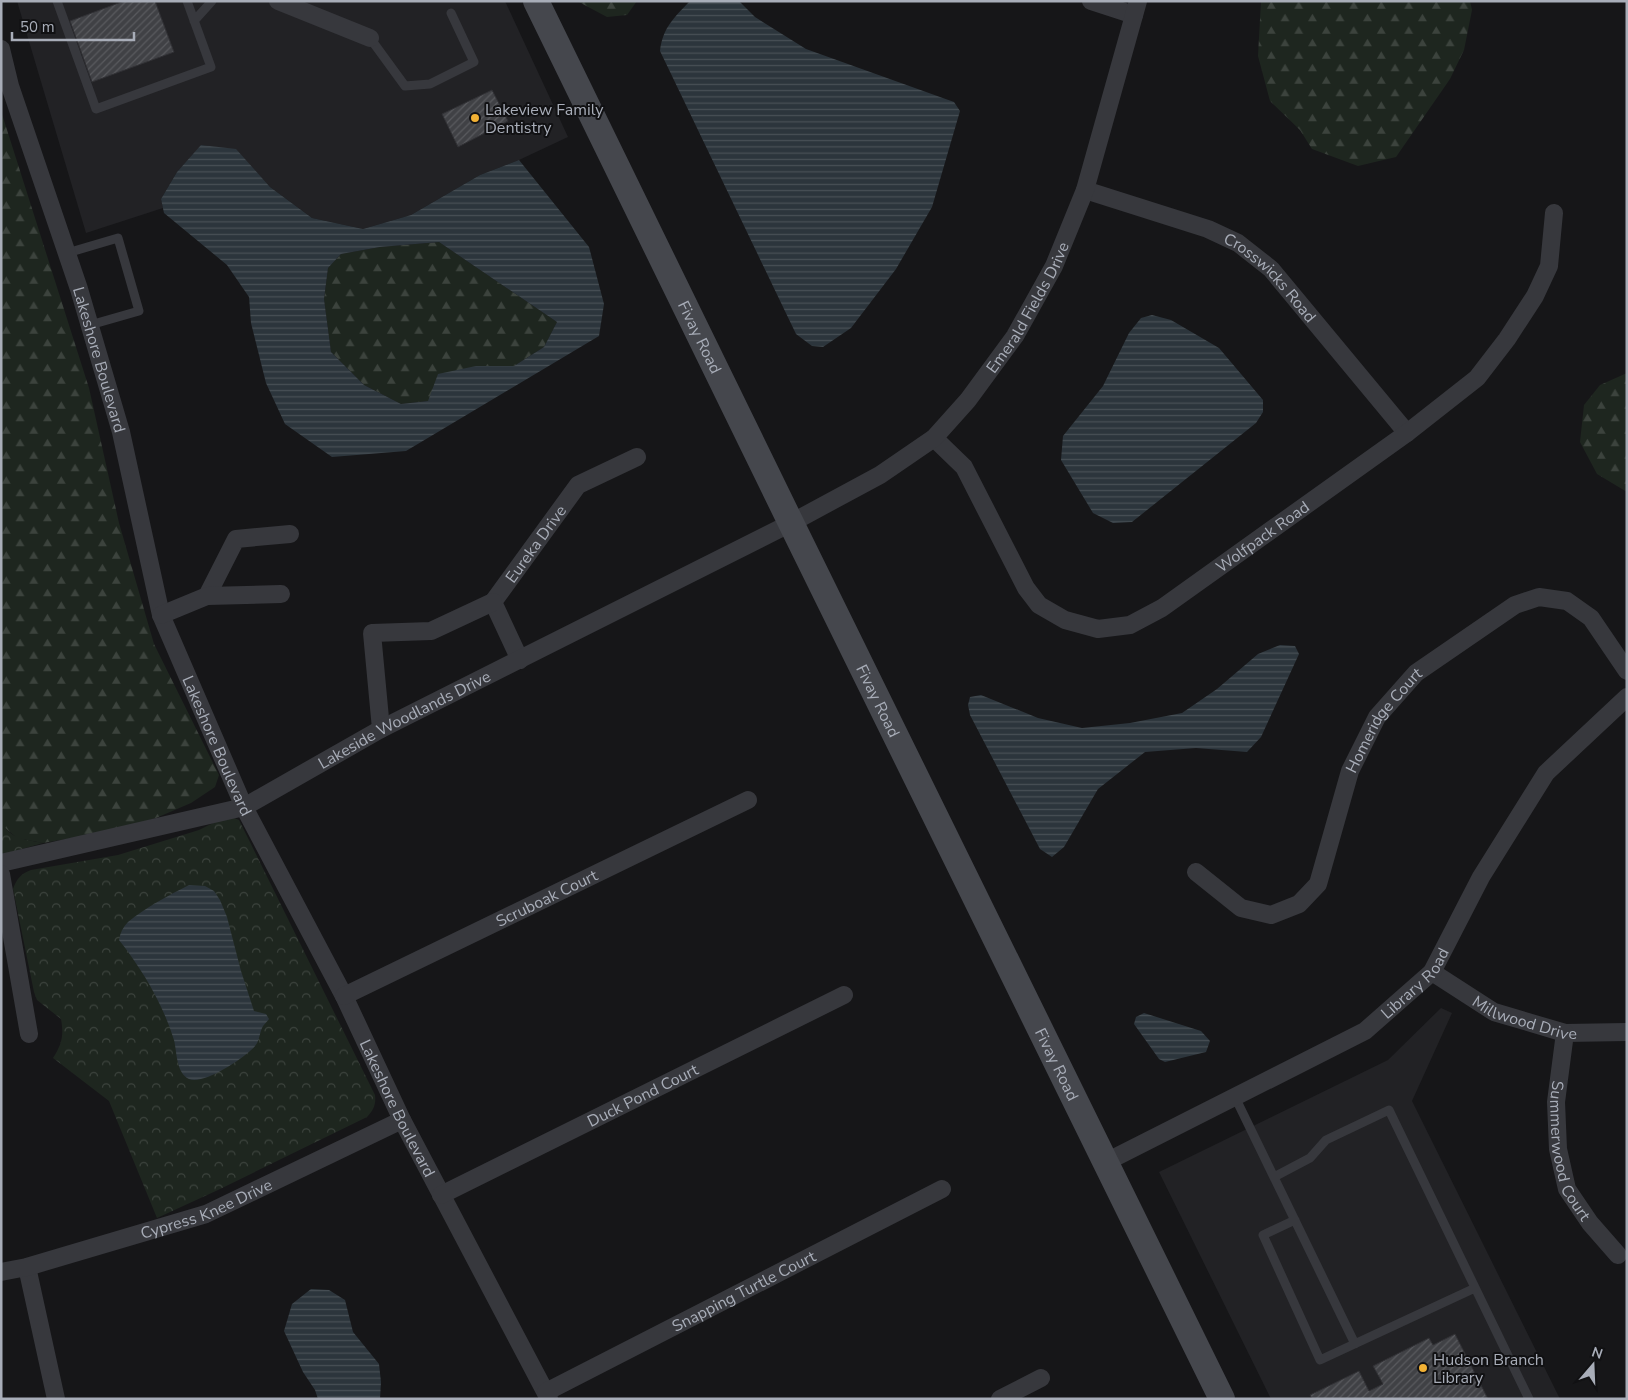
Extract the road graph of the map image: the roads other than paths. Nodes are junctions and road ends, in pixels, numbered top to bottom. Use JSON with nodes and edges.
{"nodes":[{"id":1,"x":57,"y":1,"type":"edge"},
{"id":2,"x":187,"y":1,"type":"edge"},
{"id":3,"x":212,"y":1,"type":"edge"},
{"id":4,"x":278,"y":1,"type":"edge"},
{"id":5,"x":536,"y":1,"type":"edge"},
{"id":6,"x":1092,"y":1,"type":"edge"},
{"id":7,"x":1136,"y":8,"type":"edge"},
{"id":8,"x":451,"y":13,"type":"dead end"},
{"id":9,"x":194,"y":20,"type":"junction"},
{"id":10,"x":370,"y":38,"type":"joint"},
{"id":11,"x":1,"y":48,"type":"edge"},
{"id":12,"x":1085,"y":190,"type":"junction"},
{"id":13,"x":1554,"y":213,"type":"dead end"},
{"id":14,"x":66,"y":253,"type":"junction"},
{"id":15,"x":90,"y":325,"type":"junction"},
{"id":16,"x":1407,"y":432,"type":"junction"},
{"id":17,"x":934,"y":438,"type":"junction"},
{"id":18,"x":637,"y":458,"type":"dead end"},
{"id":19,"x":791,"y":523,"type":"junction"},
{"id":20,"x":290,"y":534,"type":"dead end"},
{"id":21,"x":281,"y":594,"type":"dead end"},
{"id":22,"x":207,"y":596,"type":"junction"},
{"id":23,"x":493,"y":602,"type":"junction"},
{"id":24,"x":161,"y":615,"type":"junction"},
{"id":25,"x":520,"y":660,"type":"junction"},
{"id":26,"x":1627,"y":671,"type":"edge"},
{"id":27,"x":1627,"y":697,"type":"edge"},
{"id":28,"x":381,"y":729,"type":"junction"},
{"id":29,"x":748,"y":800,"type":"dead end"},
{"id":30,"x":244,"y":808,"type":"junction"},
{"id":31,"x":1,"y":863,"type":"edge"},
{"id":32,"x":1196,"y":872,"type":"dead end"},
{"id":33,"x":1,"y":874,"type":"edge"},
{"id":34,"x":1432,"y":972,"type":"junction"},
{"id":35,"x":844,"y":995,"type":"dead end"},
{"id":36,"x":344,"y":996,"type":"junction"},
{"id":37,"x":1627,"y":1032,"type":"edge"},
{"id":38,"x":1565,"y":1033,"type":"junction"},
{"id":39,"x":29,"y":1034,"type":"dead end"},
{"id":40,"x":1235,"y":1097,"type":"junction"},
{"id":41,"x":402,"y":1120,"type":"junction"},
{"id":42,"x":1106,"y":1162,"type":"junction"},
{"id":43,"x":1274,"y":1176,"type":"junction"},
{"id":44,"x":942,"y":1189,"type":"dead end"},
{"id":45,"x":441,"y":1195,"type":"junction"},
{"id":46,"x":1295,"y":1220,"type":"junction"},
{"id":47,"x":1618,"y":1255,"type":"dead end"},
{"id":48,"x":27,"y":1267,"type":"junction"},
{"id":49,"x":1,"y":1272,"type":"edge"},
{"id":50,"x":1475,"y":1288,"type":"junction"},
{"id":51,"x":1355,"y":1344,"type":"junction"},
{"id":52,"x":1041,"y":1378,"type":"dead end"},
{"id":53,"x":547,"y":1396,"type":"edge"},
{"id":54,"x":56,"y":1399,"type":"edge"},
{"id":55,"x":1000,"y":1399,"type":"edge"},
{"id":56,"x":1222,"y":1399,"type":"edge"},
{"id":57,"x":1528,"y":1399,"type":"edge"}],
"edges":[{"from":1,"to":9,"type":"lane"},
{"from":2,"to":9,"type":"lane"},
{"from":3,"to":9,"type":"lane"},
{"from":4,"to":10,"type":"street"},
{"from":5,"to":19,"type":"street","name":"Fivay Road"},
{"from":6,"to":7,"type":"street"},
{"from":7,"to":12,"type":"street","name":"Emerald Fields Drive"},
{"from":8,"to":10,"type":"lane"},
{"from":11,"to":14,"type":"street","name":"Lakeshore Boulevard"},
{"from":12,"to":16,"type":"street","name":"Crosswicks Road"},
{"from":12,"to":17,"type":"street","name":"Emerald Fields Drive"},
{"from":13,"to":16,"type":"street","name":"Wolfpack Road"},
{"from":14,"to":15,"type":"street","name":"Lakeshore Boulevard"},
{"from":14,"to":15,"type":"lane"},
{"from":15,"to":24,"type":"street","name":"Lakeshore Boulevard"},
{"from":16,"to":17,"type":"street","name":"Wolfpack Road"},
{"from":17,"to":19,"type":"street","name":"Emerald Fields Drive"},
{"from":18,"to":23,"type":"street","name":"Eureka Drive"},
{"from":19,"to":25,"type":"street","name":"Lakeside Woodlands Drive"},
{"from":19,"to":42,"type":"street","name":"Fivay Road"},
{"from":20,"to":22,"type":"street"},
{"from":21,"to":22,"type":"street"},
{"from":22,"to":24,"type":"street"},
{"from":23,"to":25,"type":"street"},
{"from":23,"to":28,"type":"street"},
{"from":24,"to":30,"type":"street","name":"Lakeshore Boulevard"},
{"from":25,"to":28,"type":"street","name":"Lakeside Woodlands Drive"},
{"from":26,"to":32,"type":"street","name":"Homeridge Court"},
{"from":27,"to":34,"type":"street","name":"Library Road"},
{"from":28,"to":30,"type":"street","name":"Lakeside Woodlands Drive"},
{"from":29,"to":36,"type":"street","name":"Scruboak Court"},
{"from":30,"to":31,"type":"street","name":"Lakeside Woodlands Drive"},
{"from":30,"to":36,"type":"street","name":"Lakeshore Boulevard"},
{"from":33,"to":39,"type":"street"},
{"from":34,"to":38,"type":"street","name":"Millwood Drive"},
{"from":34,"to":40,"type":"street","name":"Library Road"},
{"from":35,"to":45,"type":"street","name":"Duck Pond Court"},
{"from":36,"to":41,"type":"street","name":"Lakeshore Boulevard"},
{"from":37,"to":38,"type":"street","name":"Millwood Drive"},
{"from":38,"to":47,"type":"street","name":"Summerwood Court"},
{"from":40,"to":42,"type":"street","name":"Library Road"},
{"from":40,"to":43,"type":"lane"},
{"from":41,"to":45,"type":"street","name":"Lakeshore Boulevard"},
{"from":41,"to":48,"type":"street","name":"Cypress Knee Drive"},
{"from":42,"to":56,"type":"street","name":"Fivay Road"},
{"from":43,"to":46,"type":"lane"},
{"from":43,"to":50,"type":"lane"},
{"from":44,"to":53,"type":"street","name":"Snapping Turtle Court"},
{"from":45,"to":53,"type":"street","name":"Lakeshore Boulevard"},
{"from":46,"to":51,"type":"lane"},
{"from":46,"to":51,"type":"lane"},
{"from":48,"to":49,"type":"street","name":"Cypress Knee Drive"},
{"from":48,"to":54,"type":"street"},
{"from":50,"to":51,"type":"lane"},
{"from":50,"to":57,"type":"lane"},
{"from":52,"to":55,"type":"street"}]}
